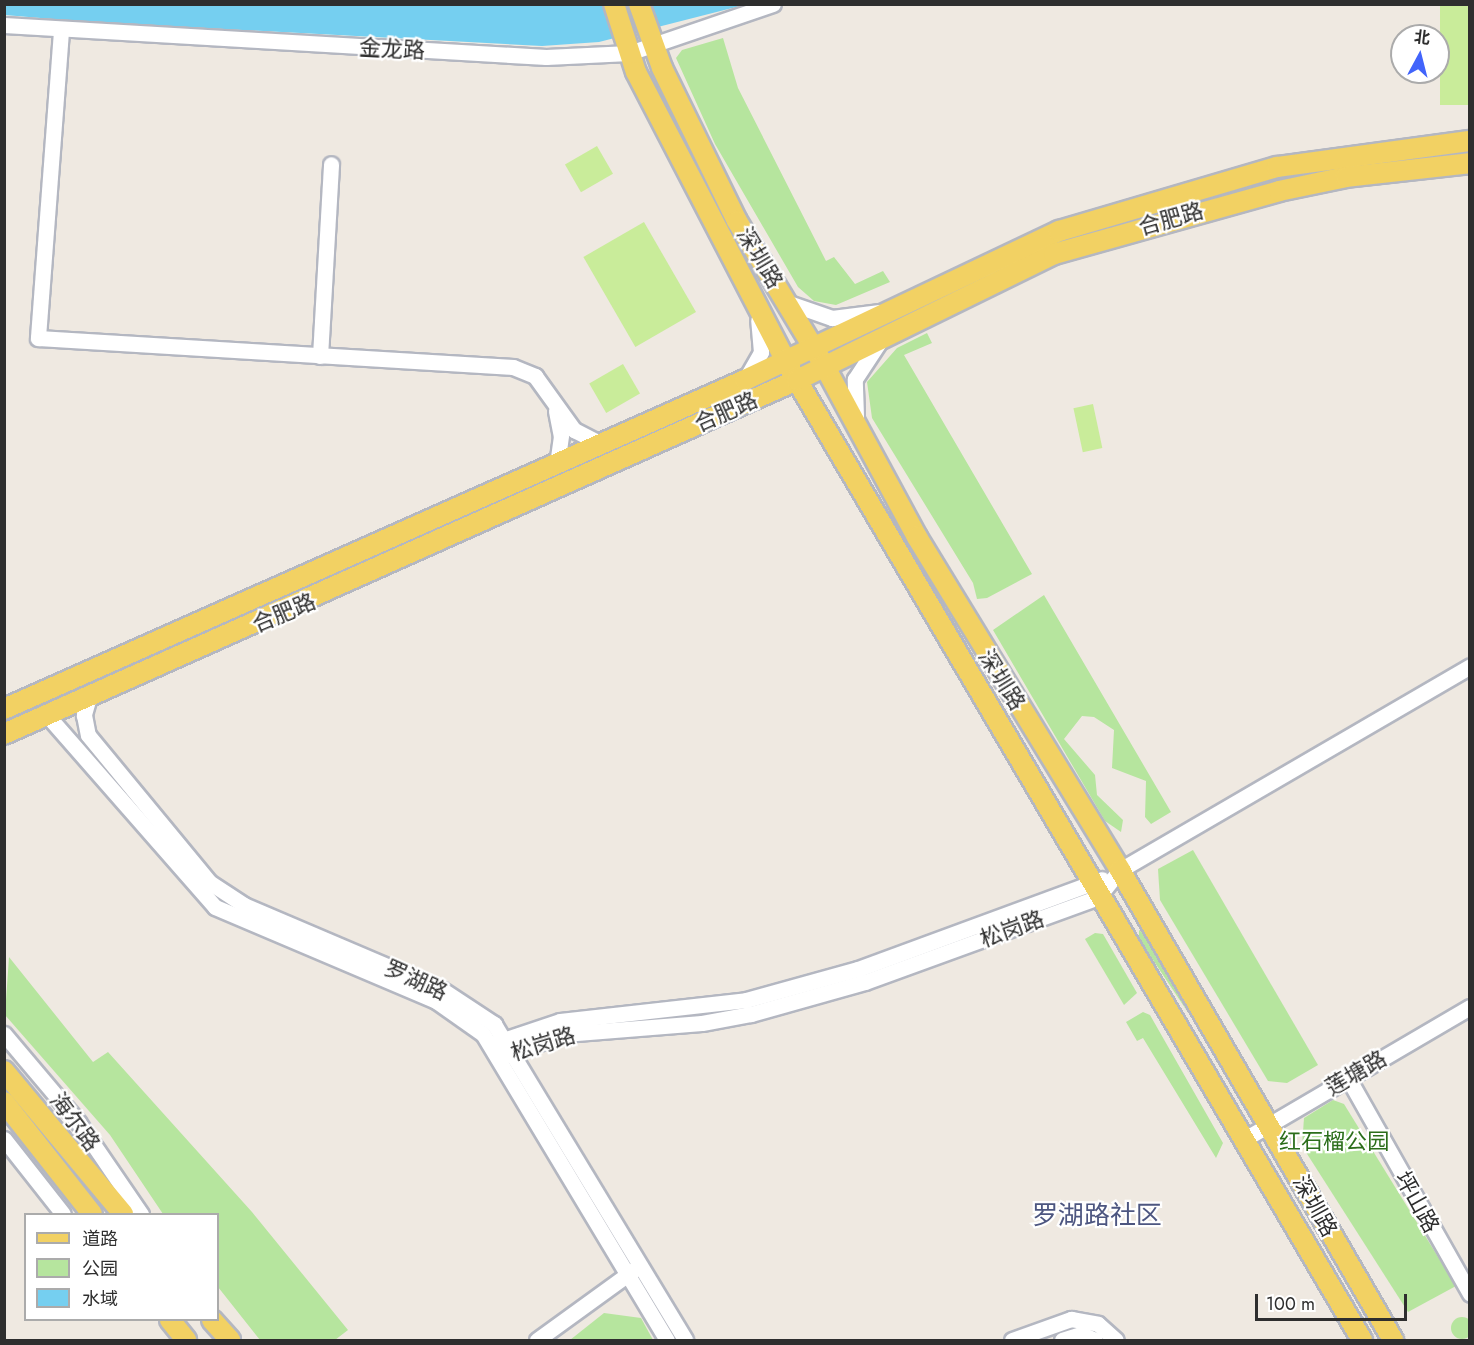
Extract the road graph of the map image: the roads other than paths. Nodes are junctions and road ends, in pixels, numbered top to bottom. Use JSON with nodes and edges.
{"nodes":[{"id":1,"x":614,"y":4,"type":"edge"},
{"id":2,"x":639,"y":4,"type":"edge"},
{"id":3,"x":773,"y":4,"type":"edge"},
{"id":4,"x":4,"y":25,"type":"edge"},
{"id":5,"x":61,"y":30,"type":"junction"},
{"id":6,"x":649,"y":40,"type":"junction"},
{"id":7,"x":627,"y":47,"type":"junction"},
{"id":8,"x":1470,"y":141,"type":"edge"},
{"id":9,"x":1470,"y":163,"type":"edge"},
{"id":10,"x":331,"y":164,"type":"dead end"},
{"id":11,"x":752,"y":296,"type":"junction"},
{"id":12,"x":786,"y":302,"type":"junction"},
{"id":13,"x":880,"y":312,"type":"junction"},
{"id":14,"x":883,"y":337,"type":"junction"},
{"id":15,"x":812,"y":345,"type":"junction"},
{"id":16,"x":320,"y":356,"type":"junction"},
{"id":17,"x":785,"y":360,"type":"junction"},
{"id":18,"x":824,"y":364,"type":"junction"},
{"id":19,"x":744,"y":380,"type":"junction"},
{"id":20,"x":797,"y":380,"type":"junction"},
{"id":21,"x":555,"y":408,"type":"junction"},
{"id":22,"x":857,"y":425,"type":"junction"},
{"id":23,"x":601,"y":444,"type":"junction"},
{"id":24,"x":557,"y":464,"type":"junction"},
{"id":25,"x":1470,"y":666,"type":"edge"},
{"id":26,"x":89,"y":697,"type":"junction"},
{"id":27,"x":4,"y":709,"type":"edge"},
{"id":28,"x":47,"y":715,"type":"junction"},
{"id":29,"x":4,"y":734,"type":"edge"},
{"id":30,"x":1120,"y":870,"type":"junction"},
{"id":31,"x":1095,"y":891,"type":"junction"},
{"id":32,"x":1470,"y":1007,"type":"edge"},
{"id":33,"x":4,"y":1034,"type":"edge"},
{"id":34,"x":503,"y":1047,"type":"junction"},
{"id":35,"x":4,"y":1071,"type":"edge"},
{"id":36,"x":1348,"y":1078,"type":"junction"},
{"id":37,"x":4,"y":1101,"type":"edge"},
{"id":38,"x":1270,"y":1124,"type":"junction"},
{"id":39,"x":4,"y":1139,"type":"edge"},
{"id":40,"x":1243,"y":1140,"type":"junction"},
{"id":41,"x":61,"y":1213,"type":"edge"},
{"id":42,"x":91,"y":1213,"type":"edge"},
{"id":43,"x":121,"y":1213,"type":"edge"},
{"id":44,"x":140,"y":1213,"type":"edge"},
{"id":45,"x":634,"y":1269,"type":"junction"},
{"id":46,"x":1470,"y":1294,"type":"edge"},
{"id":47,"x":169,"y":1321,"type":"edge"},
{"id":48,"x":213,"y":1321,"type":"edge"},
{"id":49,"x":185,"y":1340,"type":"edge"},
{"id":50,"x":230,"y":1341,"type":"edge"},
{"id":51,"x":537,"y":1341,"type":"edge"},
{"id":52,"x":667,"y":1341,"type":"edge"},
{"id":53,"x":685,"y":1341,"type":"edge"},
{"id":54,"x":1012,"y":1341,"type":"edge"},
{"id":55,"x":1062,"y":1341,"type":"edge"},
{"id":56,"x":1095,"y":1341,"type":"edge"},
{"id":57,"x":1116,"y":1341,"type":"edge"},
{"id":58,"x":1362,"y":1341,"type":"edge"},
{"id":59,"x":1393,"y":1341,"type":"edge"}],
"edges":[{"from":1,"to":7,"type":"main road","name":"深圳路"},
{"from":2,"to":6,"type":"main road","name":"深圳路"},
{"from":3,"to":6,"type":"street","name":"金龙路"},
{"from":4,"to":5,"type":"street","name":"金龙路"},
{"from":5,"to":7,"type":"street","name":"金龙路"},
{"from":5,"to":16,"type":"street"},
{"from":6,"to":7,"type":"street","name":"金龙路"},
{"from":6,"to":12,"type":"main road","name":"深圳路"},
{"from":7,"to":11,"type":"main road","name":"深圳路"},
{"from":8,"to":13,"type":"main road","name":"合肥路"},
{"from":9,"to":14,"type":"main road","name":"合肥路"},
{"from":10,"to":16,"type":"street"},
{"from":11,"to":17,"type":"main road","name":"深圳路"},
{"from":11,"to":19,"type":"street"},
{"from":12,"to":13,"type":"street"},
{"from":12,"to":15,"type":"main road","name":"深圳路"},
{"from":13,"to":15,"type":"main road","name":"合肥路"},
{"from":14,"to":18,"type":"main road","name":"合肥路"},
{"from":14,"to":22,"type":"street"},
{"from":15,"to":17,"type":"main road","name":"合肥路"},
{"from":15,"to":18,"type":"main road","name":"深圳路"},
{"from":16,"to":21,"type":"street"},
{"from":17,"to":19,"type":"main road","name":"合肥路"},
{"from":17,"to":20,"type":"main road","name":"深圳路"},
{"from":18,"to":20,"type":"main road","name":"合肥路"},
{"from":18,"to":22,"type":"main road","name":"深圳路"},
{"from":19,"to":23,"type":"main road","name":"合肥路"},
{"from":20,"to":26,"type":"main road","name":"合肥路"},
{"from":20,"to":31,"type":"main road","name":"深圳路"},
{"from":21,"to":23,"type":"street"},
{"from":21,"to":24,"type":"street"},
{"from":22,"to":30,"type":"main road","name":"深圳路"},
{"from":23,"to":24,"type":"main road","name":"合肥路"},
{"from":24,"to":27,"type":"main road","name":"合肥路"},
{"from":25,"to":30,"type":"street"},
{"from":26,"to":28,"type":"main road","name":"合肥路"},
{"from":26,"to":34,"type":"street","name":"罗湖路"},
{"from":28,"to":29,"type":"main road","name":"合肥路"},
{"from":28,"to":34,"type":"street"},
{"from":30,"to":31,"type":"street"},
{"from":30,"to":38,"type":"main road","name":"深圳路"},
{"from":31,"to":34,"type":"street","name":"松岗路"},
{"from":31,"to":40,"type":"main road","name":"深圳路"},
{"from":32,"to":36,"type":"street","name":"莲塘路"},
{"from":33,"to":44,"type":"street","name":"海尔路"},
{"from":34,"to":45,"type":"street"},
{"from":35,"to":43,"type":"main road","name":"海尔路"},
{"from":36,"to":38,"type":"street","name":"莲塘路"},
{"from":36,"to":46,"type":"street","name":"坪山路"},
{"from":37,"to":42,"type":"main road","name":"海尔路"},
{"from":38,"to":40,"type":"street","name":"莲塘路"},
{"from":38,"to":59,"type":"main road","name":"深圳路"},
{"from":39,"to":41,"type":"street"},
{"from":40,"to":58,"type":"main road","name":"深圳路"},
{"from":45,"to":51,"type":"street"},
{"from":45,"to":52,"type":"street"},
{"from":45,"to":53,"type":"street"},
{"from":47,"to":49,"type":"main road"},
{"from":48,"to":50,"type":"main road"},
{"from":54,"to":57,"type":"street"},
{"from":55,"to":56,"type":"street"}]}
